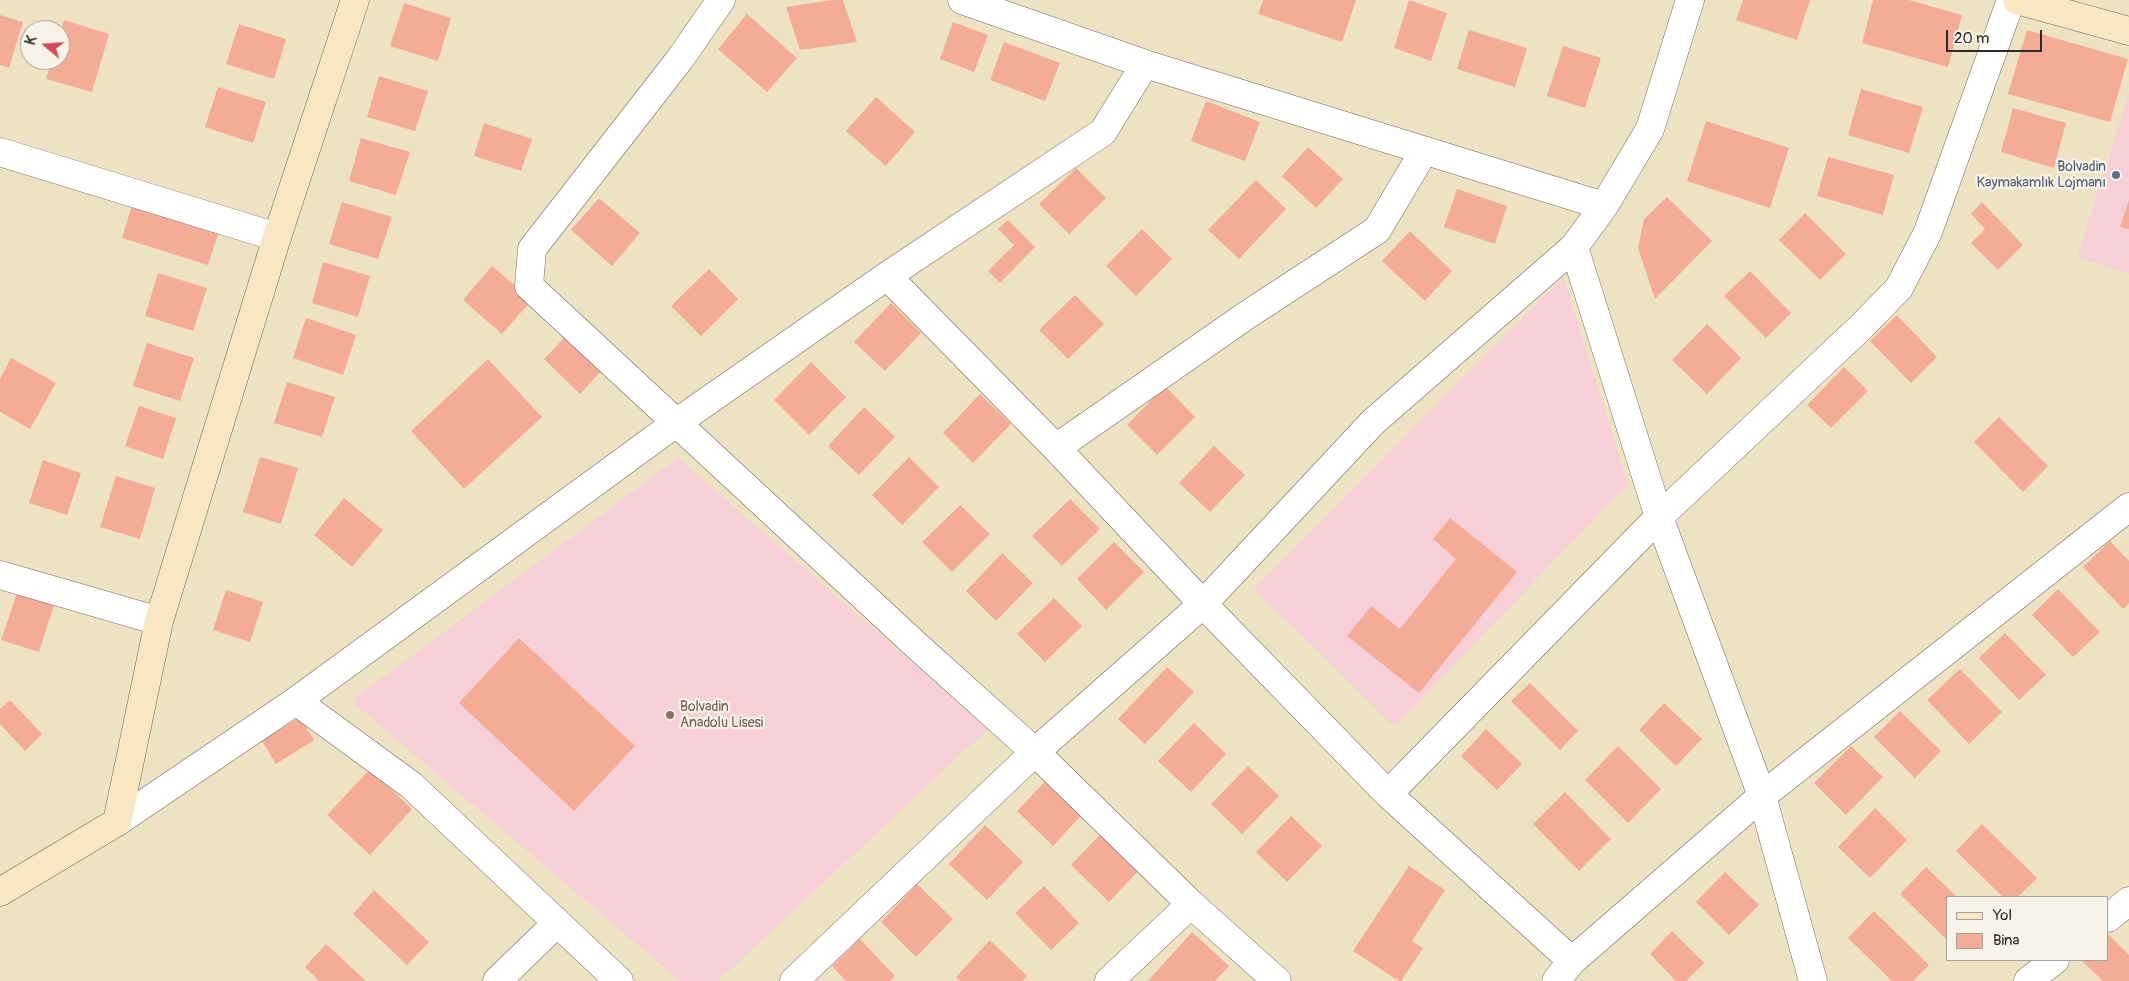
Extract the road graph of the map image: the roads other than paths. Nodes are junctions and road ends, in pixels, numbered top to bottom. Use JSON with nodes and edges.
{"nodes":[{"id":1,"x":355,"y":0,"type":"edge"},
{"id":2,"x":720,"y":0,"type":"edge"},
{"id":3,"x":962,"y":0,"type":"edge"},
{"id":4,"x":1690,"y":0,"type":"edge"},
{"id":5,"x":2011,"y":0,"type":"edge"},
{"id":6,"x":2017,"y":0,"type":"edge"},
{"id":7,"x":2129,"y":31,"type":"edge"},
{"id":8,"x":1145,"y":64,"type":"junction"},
{"id":9,"x":1424,"y":151,"type":"junction"},
{"id":10,"x":0,"y":152,"type":"edge"},
{"id":11,"x":1604,"y":206,"type":"junction"},
{"id":12,"x":277,"y":237,"type":"junction"},
{"id":13,"x":1574,"y":247,"type":"junction"},
{"id":14,"x":887,"y":276,"type":"junction"},
{"id":15,"x":676,"y":424,"type":"junction"},
{"id":16,"x":1056,"y":448,"type":"junction"},
{"id":17,"x":2129,"y":507,"type":"edge"},
{"id":18,"x":1659,"y":516,"type":"junction"},
{"id":19,"x":0,"y":575,"type":"edge"},
{"id":20,"x":1203,"y":604,"type":"junction"},
{"id":21,"x":159,"y":621,"type":"junction"},
{"id":22,"x":296,"y":701,"type":"junction"},
{"id":23,"x":1035,"y":752,"type":"junction"},
{"id":24,"x":1388,"y":794,"type":"junction"},
{"id":25,"x":1762,"y":796,"type":"junction"},
{"id":26,"x":117,"y":822,"type":"junction"},
{"id":27,"x":0,"y":892,"type":"edge"},
{"id":28,"x":2129,"y":900,"type":"edge"},
{"id":29,"x":1191,"y":904,"type":"junction"},
{"id":30,"x":2109,"y":917,"type":"edge"},
{"id":31,"x":557,"y":923,"type":"junction"},
{"id":32,"x":2054,"y":961,"type":"edge"},
{"id":33,"x":1564,"y":971,"type":"edge"},
{"id":34,"x":497,"y":981,"type":"edge"},
{"id":35,"x":619,"y":981,"type":"edge"},
{"id":36,"x":794,"y":981,"type":"edge"},
{"id":37,"x":1109,"y":981,"type":"edge"},
{"id":38,"x":1277,"y":981,"type":"edge"},
{"id":39,"x":1813,"y":981,"type":"edge"},
{"id":40,"x":2028,"y":981,"type":"edge"}],
"edges":[{"from":1,"to":12,"type":"street"},
{"from":2,"to":15,"type":"street"},
{"from":3,"to":8,"type":"street"},
{"from":4,"to":11,"type":"street"},
{"from":5,"to":18,"type":"street"},
{"from":6,"to":7,"type":"street"},
{"from":8,"to":9,"type":"street"},
{"from":8,"to":14,"type":"street"},
{"from":9,"to":11,"type":"street"},
{"from":9,"to":16,"type":"street"},
{"from":10,"to":12,"type":"street"},
{"from":11,"to":13,"type":"street"},
{"from":12,"to":21,"type":"street"},
{"from":13,"to":18,"type":"street"},
{"from":13,"to":20,"type":"street"},
{"from":14,"to":15,"type":"street"},
{"from":14,"to":16,"type":"street"},
{"from":15,"to":22,"type":"street"},
{"from":15,"to":23,"type":"street"},
{"from":16,"to":20,"type":"street"},
{"from":17,"to":25,"type":"street"},
{"from":18,"to":24,"type":"street"},
{"from":18,"to":25,"type":"street"},
{"from":19,"to":21,"type":"street"},
{"from":20,"to":23,"type":"street"},
{"from":20,"to":24,"type":"street"},
{"from":21,"to":26,"type":"street"},
{"from":22,"to":26,"type":"street"},
{"from":22,"to":31,"type":"street"},
{"from":23,"to":29,"type":"street"},
{"from":23,"to":36,"type":"street"},
{"from":24,"to":33,"type":"street"},
{"from":25,"to":33,"type":"street"},
{"from":25,"to":39,"type":"street"},
{"from":26,"to":27,"type":"street"},
{"from":28,"to":30,"type":"street"},
{"from":29,"to":37,"type":"street"},
{"from":29,"to":38,"type":"street"},
{"from":31,"to":34,"type":"street"},
{"from":31,"to":35,"type":"street"},
{"from":32,"to":40,"type":"street"}]}
